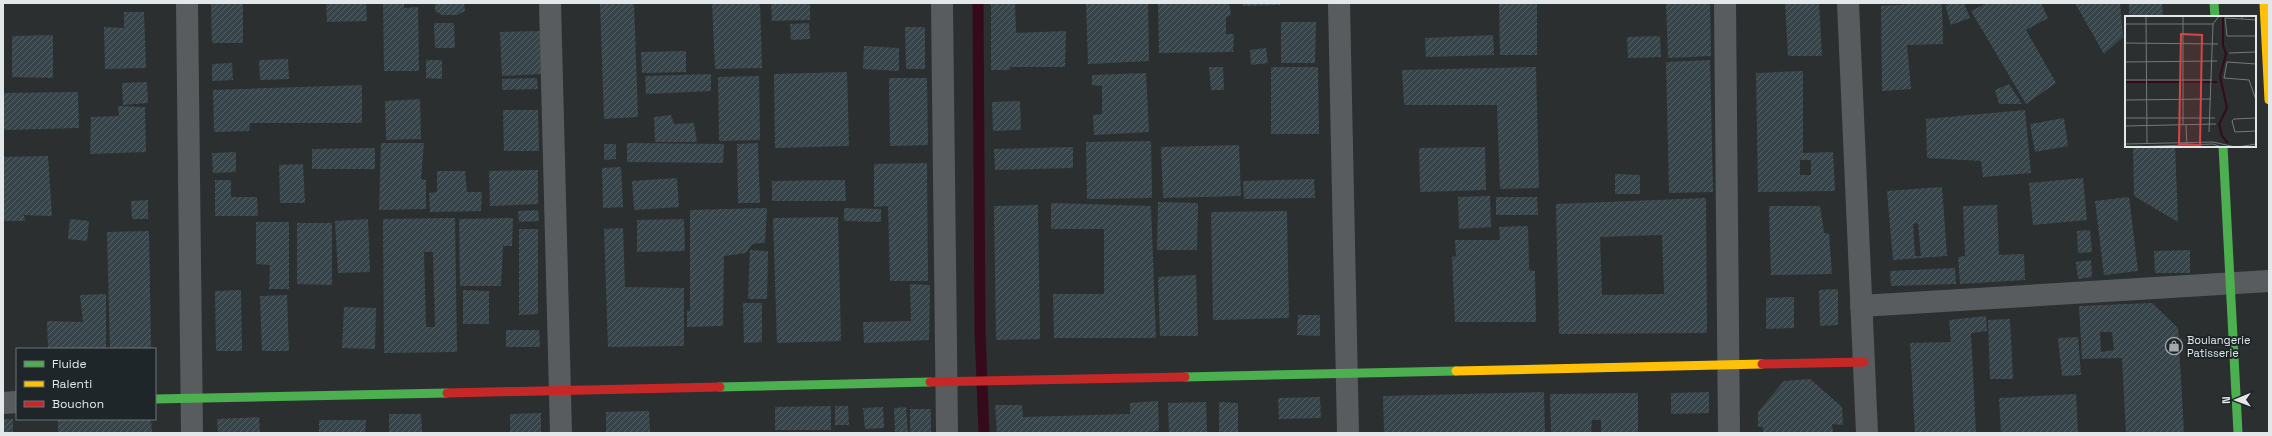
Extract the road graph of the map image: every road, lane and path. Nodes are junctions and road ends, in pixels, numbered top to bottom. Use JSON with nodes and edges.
{"nodes":[{"id":1,"x":187,"y":3,"type":"edge"},
{"id":2,"x":550,"y":3,"type":"edge"},
{"id":3,"x":942,"y":3,"type":"edge"},
{"id":4,"x":1339,"y":3,"type":"edge"},
{"id":5,"x":1725,"y":3,"type":"edge"},
{"id":6,"x":1848,"y":3,"type":"edge"},
{"id":7,"x":2214,"y":3,"type":"edge"},
{"id":8,"x":2264,"y":3,"type":"edge"},
{"id":9,"x":2215,"y":16,"type":"edge"},
{"id":10,"x":2269,"y":100,"type":"edge"},
{"id":11,"x":2223,"y":147,"type":"edge"},
{"id":12,"x":2269,"y":281,"type":"edge"},
{"id":13,"x":2232,"y":283,"type":"junction"},
{"id":14,"x":1861,"y":306,"type":"junction"},
{"id":15,"x":1864,"y":362,"type":"junction"},
{"id":16,"x":1729,"y":365,"type":"junction"},
{"id":17,"x":1346,"y":374,"type":"junction"},
{"id":18,"x":946,"y":382,"type":"junction"},
{"id":19,"x":559,"y":390,"type":"junction"},
{"id":20,"x":156,"y":399,"type":"edge"},
{"id":21,"x":192,"y":399,"type":"junction"},
{"id":22,"x":16,"y":402,"type":"edge"},
{"id":23,"x":3,"y":403,"type":"edge"},
{"id":24,"x":192,"y":433,"type":"edge"},
{"id":25,"x":560,"y":433,"type":"edge"},
{"id":26,"x":947,"y":433,"type":"edge"},
{"id":27,"x":1348,"y":433,"type":"edge"},
{"id":28,"x":1729,"y":433,"type":"edge"},
{"id":29,"x":1867,"y":433,"type":"edge"},
{"id":30,"x":2238,"y":433,"type":"edge"}],
"edges":[{"from":1,"to":21,"type":"street"},
{"from":2,"to":19,"type":"street"},
{"from":3,"to":18,"type":"street"},
{"from":4,"to":17,"type":"street"},
{"from":5,"to":16,"type":"street"},
{"from":6,"to":14,"type":"street"},
{"from":7,"to":9,"type":"street"},
{"from":8,"to":10,"type":"street"},
{"from":11,"to":13,"type":"street"},
{"from":12,"to":13,"type":"street"},
{"from":13,"to":14,"type":"street"},
{"from":13,"to":30,"type":"street"},
{"from":14,"to":15,"type":"street"},
{"from":15,"to":16,"type":"street"},
{"from":15,"to":29,"type":"street"},
{"from":16,"to":17,"type":"street"},
{"from":16,"to":28,"type":"street"},
{"from":17,"to":18,"type":"street"},
{"from":17,"to":27,"type":"street"},
{"from":18,"to":19,"type":"street"},
{"from":18,"to":26,"type":"street"},
{"from":19,"to":21,"type":"street"},
{"from":19,"to":25,"type":"street"},
{"from":20,"to":21,"type":"street"},
{"from":21,"to":24,"type":"street"},
{"from":22,"to":23,"type":"street"}]}
